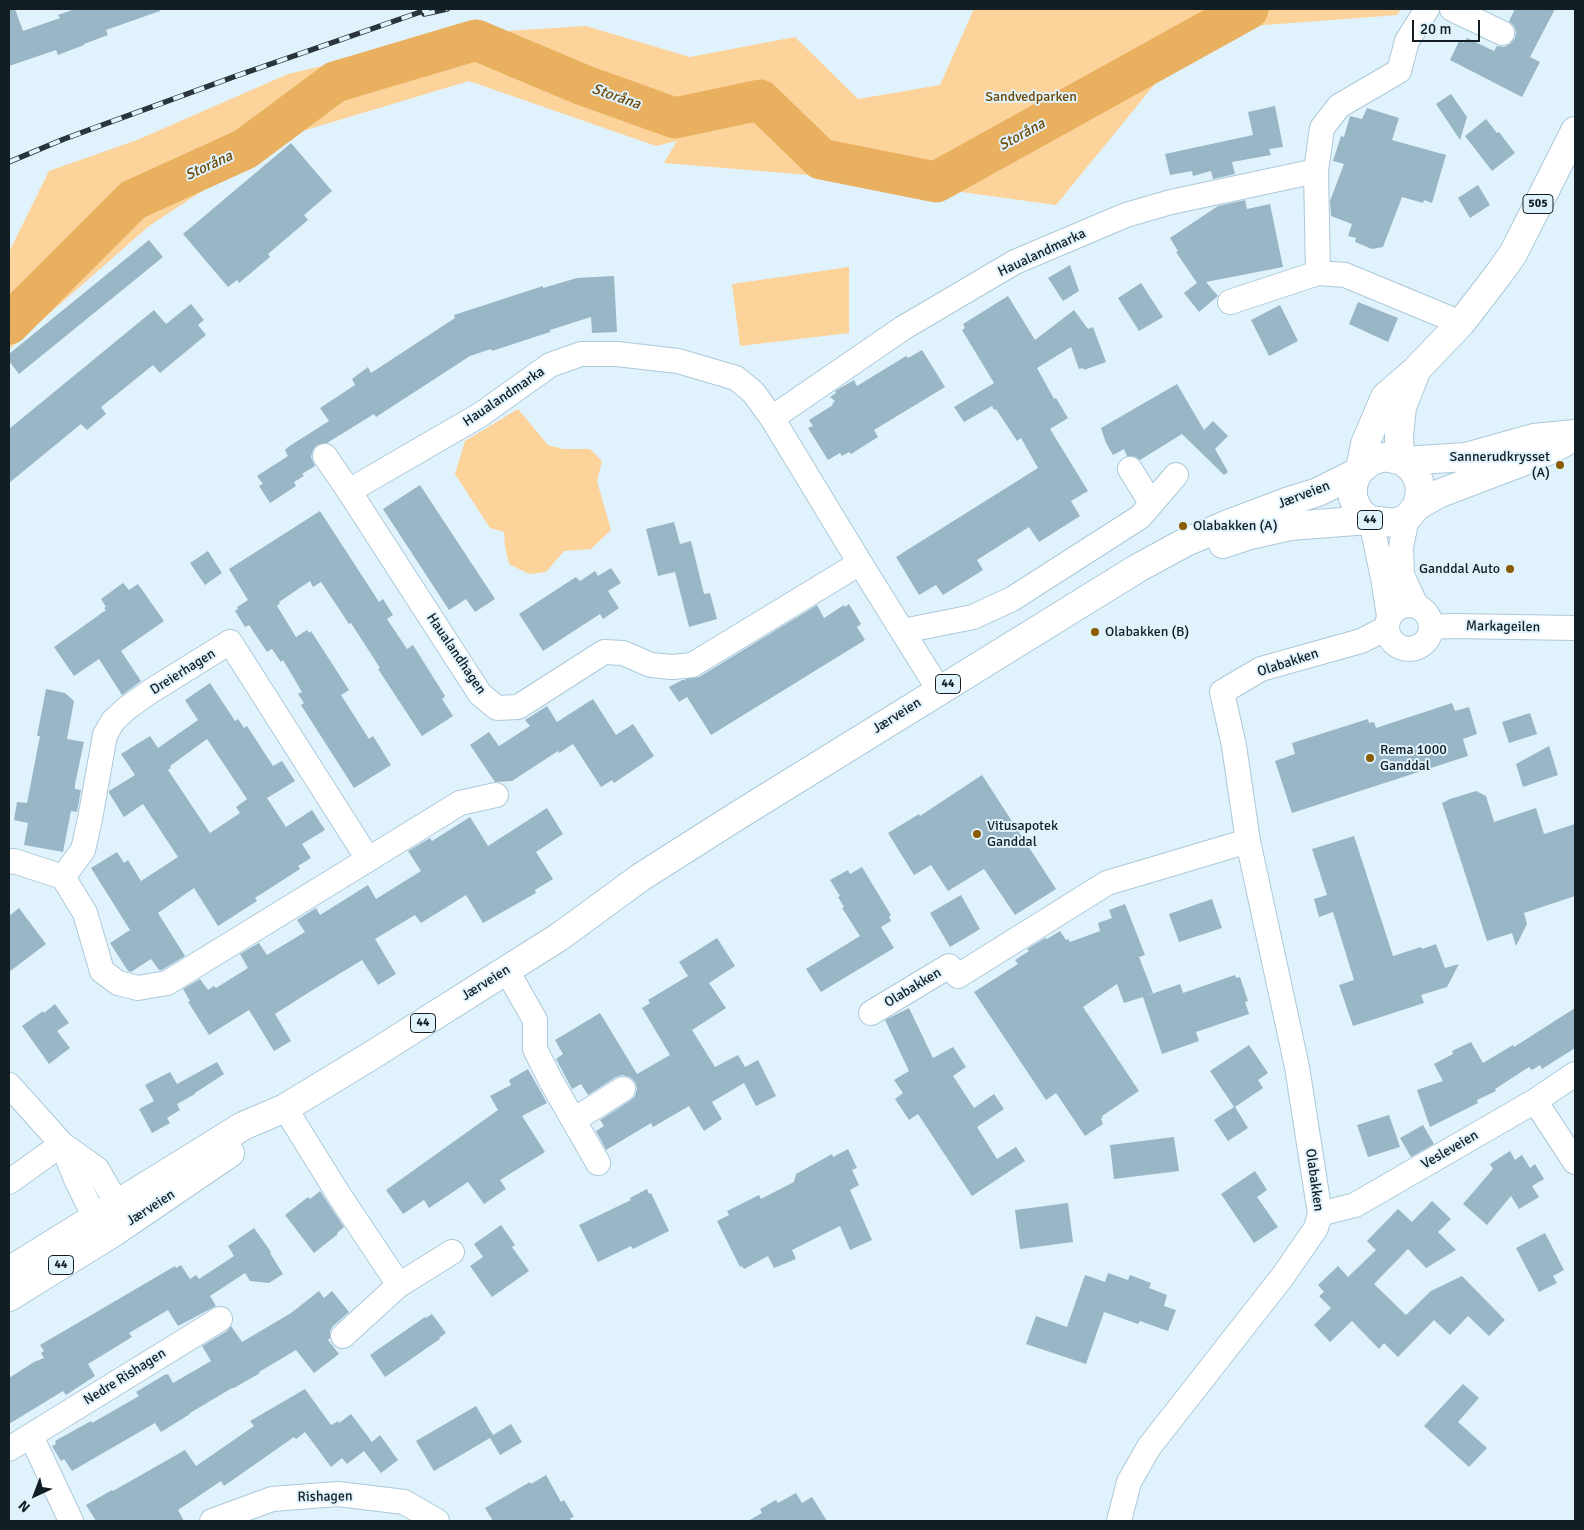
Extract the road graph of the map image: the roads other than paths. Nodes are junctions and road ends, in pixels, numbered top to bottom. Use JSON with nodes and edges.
{"nodes":[{"id":1,"x":1426,"y":9,"type":"edge"},
{"id":2,"x":1452,"y":9,"type":"edge"},
{"id":3,"x":1502,"y":33,"type":"dead end"},
{"id":4,"x":1575,"y":131,"type":"edge"},
{"id":5,"x":1316,"y":171,"type":"junction"},
{"id":6,"x":1318,"y":273,"type":"junction"},
{"id":7,"x":1230,"y":302,"type":"dead end"},
{"id":8,"x":1461,"y":323,"type":"junction"},
{"id":9,"x":1416,"y":370,"type":"junction"},
{"id":10,"x":772,"y":418,"type":"junction"},
{"id":11,"x":1575,"y":435,"type":"edge"},
{"id":12,"x":325,"y":456,"type":"dead end"},
{"id":13,"x":1401,"y":460,"type":"junction"},
{"id":14,"x":1130,"y":469,"type":"dead end"},
{"id":15,"x":1359,"y":471,"type":"junction"},
{"id":16,"x":1176,"y":475,"type":"dead end"},
{"id":17,"x":349,"y":491,"type":"junction"},
{"id":18,"x":1151,"y":503,"type":"junction"},
{"id":19,"x":1412,"y":512,"type":"junction"},
{"id":20,"x":1370,"y":520,"type":"junction"},
{"id":21,"x":860,"y":563,"type":"junction"},
{"id":22,"x":1416,"y":605,"type":"junction"},
{"id":23,"x":1388,"y":622,"type":"junction"},
{"id":24,"x":1432,"y":627,"type":"junction"},
{"id":25,"x":1575,"y":628,"type":"edge"},
{"id":26,"x":903,"y":631,"type":"junction"},
{"id":27,"x":939,"y":690,"type":"junction"},
{"id":28,"x":496,"y":794,"type":"dead end"},
{"id":29,"x":1248,"y":841,"type":"junction"},
{"id":30,"x":368,"y":859,"type":"junction"},
{"id":31,"x":9,"y":862,"type":"edge"},
{"id":32,"x":63,"y":877,"type":"junction"},
{"id":33,"x":559,"y":937,"type":"junction"},
{"id":34,"x":507,"y":971,"type":"junction"},
{"id":35,"x":871,"y":1013,"type":"dead end"},
{"id":36,"x":1575,"y":1074,"type":"edge"},
{"id":37,"x":9,"y":1085,"type":"edge"},
{"id":38,"x":623,"y":1089,"type":"dead end"},
{"id":39,"x":1535,"y":1101,"type":"junction"},
{"id":40,"x":285,"y":1108,"type":"junction"},
{"id":41,"x":574,"y":1120,"type":"junction"},
{"id":42,"x":62,"y":1144,"type":"junction"},
{"id":43,"x":1575,"y":1162,"type":"edge"},
{"id":44,"x":598,"y":1164,"type":"dead end"},
{"id":45,"x":9,"y":1182,"type":"edge"},
{"id":46,"x":1320,"y":1214,"type":"junction"},
{"id":47,"x":108,"y":1218,"type":"junction"},
{"id":48,"x":452,"y":1252,"type":"dead end"},
{"id":49,"x":9,"y":1271,"type":"edge"},
{"id":50,"x":399,"y":1285,"type":"junction"},
{"id":51,"x":9,"y":1297,"type":"edge"},
{"id":52,"x":220,"y":1319,"type":"dead end"},
{"id":53,"x":343,"y":1336,"type":"dead end"},
{"id":54,"x":31,"y":1436,"type":"junction"},
{"id":55,"x":9,"y":1449,"type":"edge"},
{"id":56,"x":71,"y":1521,"type":"edge"},
{"id":57,"x":212,"y":1521,"type":"edge"},
{"id":58,"x":437,"y":1521,"type":"edge"},
{"id":59,"x":1119,"y":1521,"type":"edge"}],
"edges":[{"from":1,"to":5,"type":"street"},
{"from":2,"to":3,"type":"street"},
{"from":4,"to":8,"type":"main road","number":"505"},
{"from":5,"to":6,"type":"street"},
{"from":5,"to":10,"type":"street","name":"Haualandmarka"},
{"from":6,"to":7,"type":"street"},
{"from":6,"to":8,"type":"street"},
{"from":8,"to":9,"type":"main road","number":"505"},
{"from":9,"to":13,"type":"main road","number":"505"},
{"from":9,"to":15,"type":"main road","number":"505"},
{"from":10,"to":17,"type":"street","name":"Haualandmarka"},
{"from":10,"to":21,"type":"street","name":"Haualandmarka"},
{"from":11,"to":13,"type":"main road","number":"44"},
{"from":11,"to":19,"type":"main road","number":"44"},
{"from":12,"to":17,"type":"street","name":"Haualandhagen"},
{"from":13,"to":15,"type":"main road","number":"44"},
{"from":13,"to":19,"type":"main road"},
{"from":14,"to":18,"type":"street"},
{"from":15,"to":20,"type":"main road","number":"44"},
{"from":15,"to":27,"type":"main road","name":"Jærveien","number":"44"},
{"from":16,"to":18,"type":"street"},
{"from":17,"to":21,"type":"street","name":"Haualandhagen"},
{"from":18,"to":26,"type":"street"},
{"from":19,"to":20,"type":"main road","number":"44"},
{"from":19,"to":22,"type":"street"},
{"from":20,"to":23,"type":"street"},
{"from":20,"to":33,"type":"main road","name":"Jærveien","number":"44"},
{"from":21,"to":26,"type":"street","name":"Haualandmarka"},
{"from":22,"to":23,"type":"street"},
{"from":22,"to":24,"type":"street"},
{"from":23,"to":24,"type":"street"},
{"from":23,"to":29,"type":"street","name":"Olabakken"},
{"from":24,"to":25,"type":"street","name":"Markageilen"},
{"from":26,"to":27,"type":"street","name":"Haualandmarka"},
{"from":27,"to":33,"type":"main road","name":"Jærveien","number":"44"},
{"from":28,"to":30,"type":"street"},
{"from":29,"to":35,"type":"street","name":"Olabakken"},
{"from":29,"to":46,"type":"street","name":"Olabakken"},
{"from":30,"to":32,"type":"street"},
{"from":30,"to":32,"type":"street","name":"Dreierhagen"},
{"from":31,"to":32,"type":"street"},
{"from":33,"to":34,"type":"main road","name":"Jærveien","number":"44"},
{"from":34,"to":40,"type":"main road","name":"Jærveien","number":"44"},
{"from":34,"to":41,"type":"street"},
{"from":36,"to":39,"type":"street","name":"Vesleveien"},
{"from":37,"to":42,"type":"street"},
{"from":38,"to":41,"type":"street"},
{"from":39,"to":43,"type":"street"},
{"from":39,"to":46,"type":"street","name":"Vesleveien"},
{"from":40,"to":47,"type":"main road","name":"Jærveien","number":"44"},
{"from":40,"to":50,"type":"street"},
{"from":41,"to":44,"type":"street"},
{"from":42,"to":45,"type":"street"},
{"from":42,"to":47,"type":"street"},
{"from":46,"to":59,"type":"street","name":"Olabakken"},
{"from":47,"to":49,"type":"main road","name":"Jærveien","number":"44"},
{"from":47,"to":51,"type":"main road","name":"Jærveien","number":"44"},
{"from":48,"to":50,"type":"street"},
{"from":50,"to":53,"type":"street"},
{"from":52,"to":54,"type":"street","name":"Nedre Rishagen"},
{"from":54,"to":55,"type":"street","name":"Nedre Rishagen"},
{"from":54,"to":56,"type":"street"},
{"from":57,"to":58,"type":"street","name":"Rishagen"}]}
